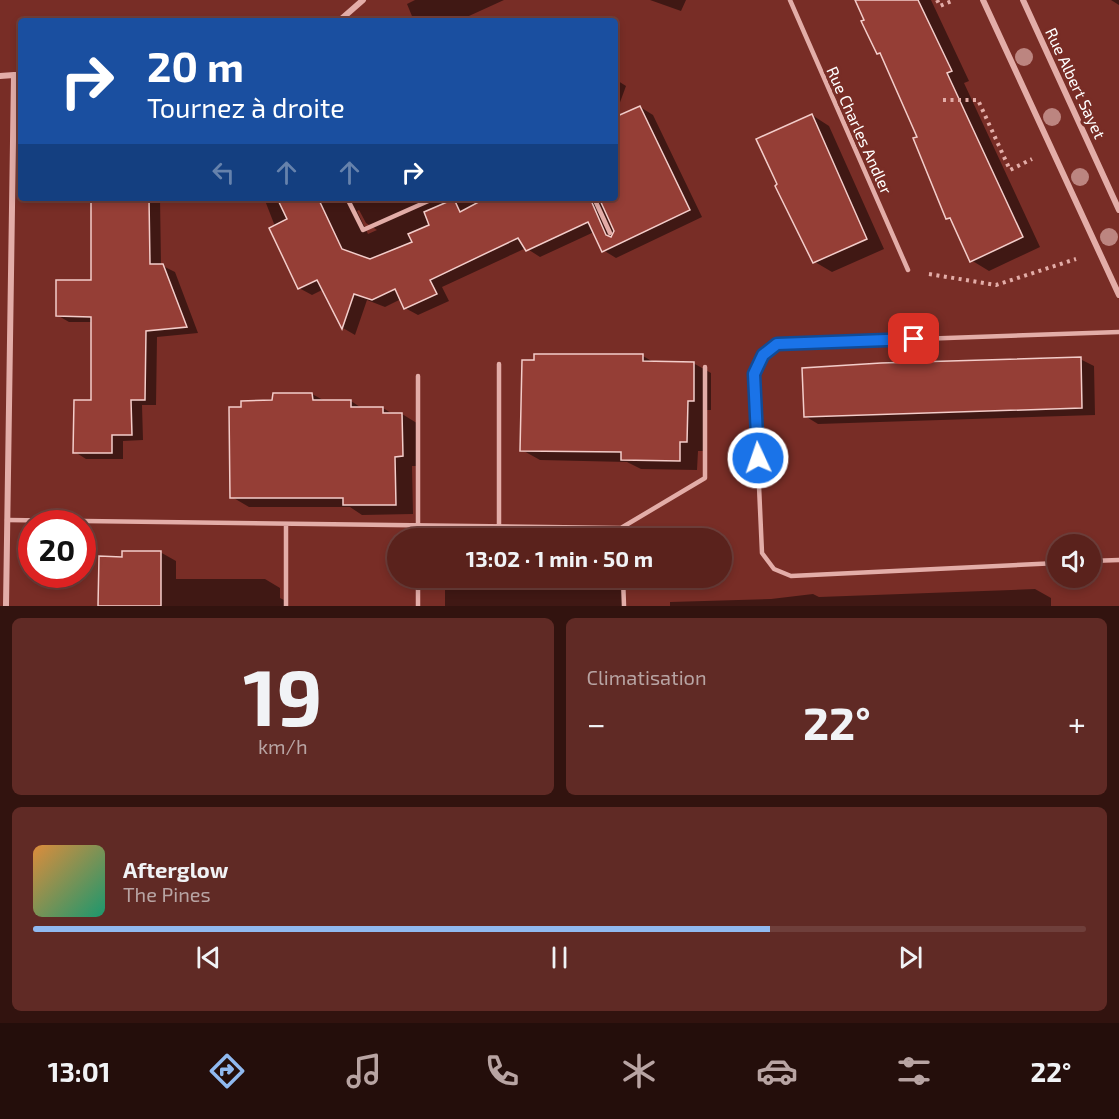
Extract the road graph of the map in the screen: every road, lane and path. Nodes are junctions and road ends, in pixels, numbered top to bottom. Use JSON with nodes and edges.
{"nodes":[{"id":1,"x":363,"y":0,"type":"edge"},
{"id":2,"x":790,"y":0,"type":"edge"},
{"id":3,"x":937,"y":0,"type":"edge"},
{"id":4,"x":954,"y":0,"type":"edge"},
{"id":5,"x":983,"y":0,"type":"edge"},
{"id":6,"x":1023,"y":0,"type":"edge"},
{"id":7,"x":342,"y":18,"type":"edge"},
{"id":8,"x":18,"y":75,"type":"edge"},
{"id":9,"x":0,"y":76,"type":"edge"},
{"id":10,"x":943,"y":100,"type":"dead end"},
{"id":11,"x":1051,"y":149,"type":"junction"},
{"id":12,"x":348,"y":201,"type":"edge"},
{"id":13,"x":428,"y":201,"type":"edge"},
{"id":14,"x":595,"y":201,"type":"edge"},
{"id":15,"x":1119,"y":210,"type":"edge"},
{"id":16,"x":610,"y":233,"type":"dead end"},
{"id":17,"x":1096,"y":249,"type":"junction"},
{"id":18,"x":908,"y":270,"type":"joint"},
{"id":19,"x":1119,"y":295,"type":"edge"},
{"id":20,"x":1119,"y":332,"type":"edge"},
{"id":21,"x":499,"y":364,"type":"dead end"},
{"id":22,"x":705,"y":367,"type":"dead end"},
{"id":23,"x":418,"y":376,"type":"dead end"},
{"id":24,"x":7,"y":520,"type":"junction"},
{"id":25,"x":286,"y":524,"type":"junction"},
{"id":26,"x":418,"y":526,"type":"junction"},
{"id":27,"x":499,"y":527,"type":"junction"},
{"id":28,"x":621,"y":528,"type":"joint"},
{"id":29,"x":1119,"y":560,"type":"edge"},
{"id":30,"x":1101,"y":561,"type":"edge"},
{"id":31,"x":1047,"y":564,"type":"edge"},
{"id":32,"x":418,"y":588,"type":"edge"},
{"id":33,"x":623,"y":588,"type":"edge"},
{"id":34,"x":6,"y":606,"type":"edge"},
{"id":35,"x":286,"y":606,"type":"edge"},
{"id":36,"x":418,"y":606,"type":"edge"},
{"id":37,"x":624,"y":606,"type":"edge"}],
"edges":[{"from":1,"to":7,"type":"street"},
{"from":2,"to":18,"type":"lane","name":"Rue Charles Andler"},
{"from":3,"to":4,"type":"path"},
{"from":5,"to":11,"type":"street"},
{"from":6,"to":15,"type":"street","name":"Rue Albert Sayet"},
{"from":8,"to":9,"type":"street"},
{"from":8,"to":24,"type":"street"},
{"from":10,"to":11,"type":"path"},
{"from":11,"to":17,"type":"street"},
{"from":12,"to":13,"type":"lane"},
{"from":14,"to":16,"type":"lane"},
{"from":17,"to":18,"type":"path"},
{"from":17,"to":19,"type":"street"},
{"from":20,"to":31,"type":"lane"},
{"from":21,"to":27,"type":"lane"},
{"from":22,"to":28,"type":"lane"},
{"from":23,"to":26,"type":"lane"},
{"from":24,"to":25,"type":"lane"},
{"from":24,"to":34,"type":"street"},
{"from":25,"to":26,"type":"lane"},
{"from":25,"to":35,"type":"lane"},
{"from":26,"to":27,"type":"lane"},
{"from":27,"to":28,"type":"lane"},
{"from":29,"to":30,"type":"lane"},
{"from":32,"to":36,"type":"lane"},
{"from":33,"to":37,"type":"lane"}]}
